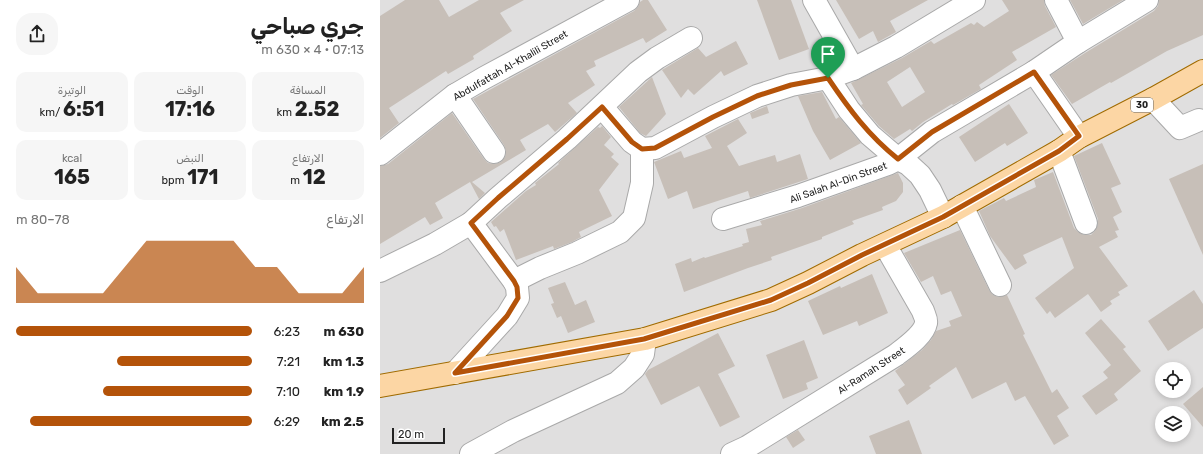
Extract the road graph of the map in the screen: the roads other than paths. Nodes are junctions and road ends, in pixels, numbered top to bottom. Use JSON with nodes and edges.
{"nodes":[{"id":1,"x":628,"y":0,"type":"edge"},
{"id":2,"x":814,"y":0,"type":"edge"},
{"id":3,"x":974,"y":0,"type":"edge"},
{"id":4,"x":1056,"y":0,"type":"edge"},
{"id":5,"x":1147,"y":0,"type":"edge"},
{"id":6,"x":691,"y":38,"type":"dead end"},
{"id":7,"x":1078,"y":42,"type":"junction"},
{"id":8,"x":853,"y":69,"type":"junction"},
{"id":9,"x":1203,"y":71,"type":"edge"},
{"id":10,"x":1034,"y":72,"type":"junction"},
{"id":11,"x":828,"y":78,"type":"junction"},
{"id":12,"x":455,"y":95,"type":"junction"},
{"id":13,"x":1153,"y":99,"type":"junction"},
{"id":14,"x":602,"y":107,"type":"junction"},
{"id":15,"x":1199,"y":120,"type":"dead end"},
{"id":16,"x":1079,"y":136,"type":"junction"},
{"id":17,"x":642,"y":149,"type":"junction"},
{"id":18,"x":1059,"y":151,"type":"junction"},
{"id":19,"x":494,"y":152,"type":"dead end"},
{"id":20,"x":380,"y":154,"type":"edge"},
{"id":21,"x":898,"y":159,"type":"junction"},
{"id":22,"x":962,"y":206,"type":"junction"},
{"id":23,"x":943,"y":217,"type":"junction"},
{"id":24,"x":723,"y":219,"type":"dead end"},
{"id":25,"x":471,"y":223,"type":"junction"},
{"id":26,"x":1086,"y":223,"type":"dead end"},
{"id":27,"x":885,"y":245,"type":"junction"},
{"id":28,"x":380,"y":271,"type":"edge"},
{"id":29,"x":514,"y":281,"type":"junction"},
{"id":30,"x":1000,"y":285,"type":"dead end"},
{"id":31,"x":644,"y":339,"type":"junction"},
{"id":32,"x":455,"y":373,"type":"junction"},
{"id":33,"x":380,"y":386,"type":"edge"},
{"id":34,"x":471,"y":454,"type":"edge"},
{"id":35,"x":732,"y":454,"type":"edge"}],
"edges":[{"from":1,"to":12,"type":"street","name":"Abdulfattah Al-Khalili Street"},
{"from":2,"to":8,"type":"street"},
{"from":3,"to":8,"type":"street"},
{"from":4,"to":7,"type":"street"},
{"from":5,"to":7,"type":"street","name":"Ali Salah Al-Din Street"},
{"from":6,"to":14,"type":"street"},
{"from":7,"to":10,"type":"street","name":"Ali Salah Al-Din Street"},
{"from":8,"to":11,"type":"street"},
{"from":9,"to":13,"type":"main road","number":"30"},
{"from":10,"to":16,"type":"street"},
{"from":10,"to":21,"type":"street","name":"Ali Salah Al-Din Street"},
{"from":11,"to":17,"type":"street"},
{"from":11,"to":21,"type":"street"},
{"from":12,"to":19,"type":"street"},
{"from":12,"to":20,"type":"street","name":"Abdulfattah Al-Khalili Street"},
{"from":13,"to":15,"type":"street"},
{"from":13,"to":16,"type":"main road","number":"30"},
{"from":14,"to":17,"type":"street"},
{"from":14,"to":25,"type":"street"},
{"from":16,"to":18,"type":"main road","number":"30"},
{"from":17,"to":29,"type":"street"},
{"from":18,"to":22,"type":"main road","number":"30"},
{"from":18,"to":26,"type":"street"},
{"from":21,"to":23,"type":"street"},
{"from":21,"to":24,"type":"street","name":"Ali Salah Al-Din Street"},
{"from":22,"to":23,"type":"main road","number":"30"},
{"from":22,"to":30,"type":"street"},
{"from":23,"to":27,"type":"main road","number":"30"},
{"from":25,"to":28,"type":"street"},
{"from":25,"to":29,"type":"street"},
{"from":27,"to":31,"type":"main road","number":"30"},
{"from":27,"to":35,"type":"street","name":"Al-Ramah Street"},
{"from":29,"to":32,"type":"street"},
{"from":31,"to":32,"type":"main road","number":"30"},
{"from":31,"to":34,"type":"street"},
{"from":32,"to":33,"type":"main road","number":"30"}]}
